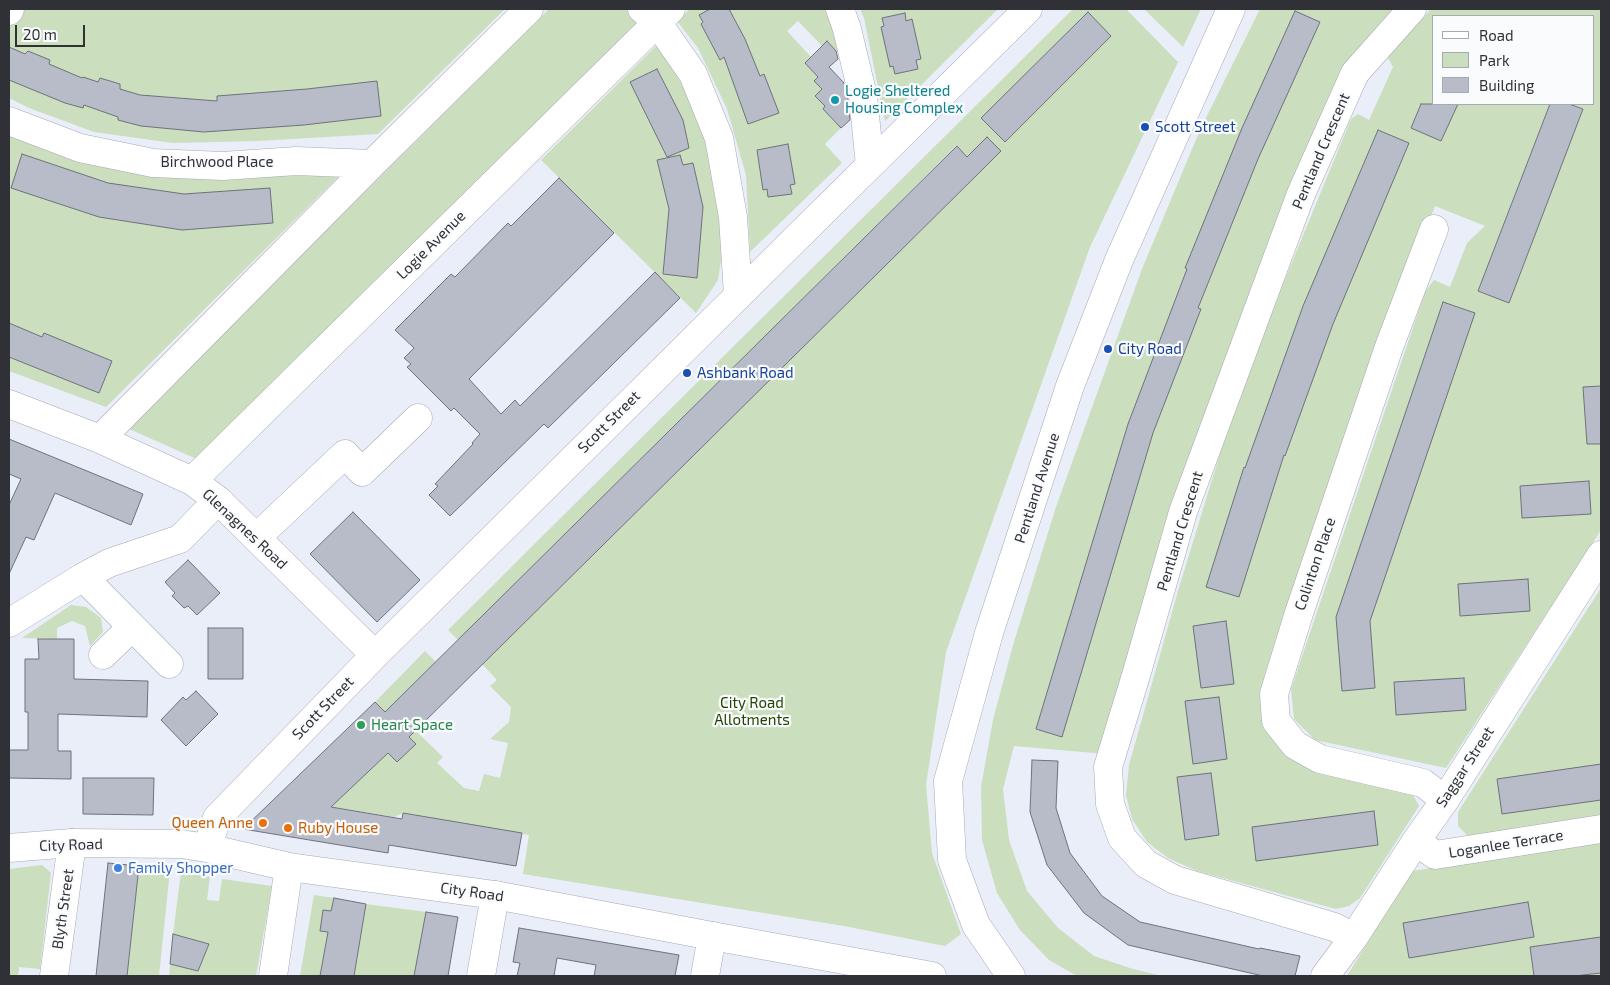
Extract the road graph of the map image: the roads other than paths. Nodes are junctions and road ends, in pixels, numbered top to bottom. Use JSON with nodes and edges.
{"nodes":[{"id":1,"x":529,"y":9,"type":"edge"},
{"id":2,"x":840,"y":9,"type":"edge"},
{"id":3,"x":1028,"y":9,"type":"edge"},
{"id":4,"x":1231,"y":9,"type":"edge"},
{"id":5,"x":1412,"y":9,"type":"edge"},
{"id":6,"x":657,"y":13,"type":"edge"},
{"id":7,"x":9,"y":121,"type":"edge"},
{"id":8,"x":372,"y":164,"type":"junction"},
{"id":9,"x":870,"y":165,"type":"junction"},
{"id":10,"x":1434,"y":229,"type":"dead end"},
{"id":11,"x":738,"y":295,"type":"junction"},
{"id":12,"x":9,"y":404,"type":"edge"},
{"id":13,"x":418,"y":418,"type":"dead end"},
{"id":14,"x":100,"y":440,"type":"junction"},
{"id":15,"x":192,"y":481,"type":"junction"},
{"id":16,"x":218,"y":500,"type":"junction"},
{"id":17,"x":257,"y":537,"type":"junction"},
{"id":18,"x":1601,"y":555,"type":"edge"},
{"id":19,"x":82,"y":577,"type":"junction"},
{"id":20,"x":9,"y":623,"type":"edge"},
{"id":21,"x":132,"y":627,"type":"junction"},
{"id":22,"x":103,"y":655,"type":"dead end"},
{"id":23,"x":375,"y":655,"type":"junction"},
{"id":24,"x":169,"y":664,"type":"dead end"},
{"id":25,"x":1445,"y":800,"type":"junction"},
{"id":26,"x":1601,"y":829,"type":"edge"},
{"id":27,"x":1416,"y":841,"type":"junction"},
{"id":28,"x":72,"y":842,"type":"junction"},
{"id":29,"x":9,"y":848,"type":"edge"},
{"id":30,"x":207,"y":848,"type":"junction"},
{"id":31,"x":289,"y":867,"type":"junction"},
{"id":32,"x":494,"y":895,"type":"junction"},
{"id":33,"x":712,"y":936,"type":"junction"},
{"id":34,"x":1354,"y":937,"type":"junction"},
{"id":35,"x":54,"y":976,"type":"edge"},
{"id":36,"x":273,"y":976,"type":"edge"},
{"id":37,"x":481,"y":976,"type":"edge"},
{"id":38,"x":705,"y":976,"type":"edge"},
{"id":39,"x":932,"y":976,"type":"edge"},
{"id":40,"x":1011,"y":976,"type":"edge"},
{"id":41,"x":1325,"y":976,"type":"edge"}],
"edges":[{"from":1,"to":8,"type":"street"},
{"from":2,"to":9,"type":"street"},
{"from":3,"to":9,"type":"street","name":"Scott Street"},
{"from":4,"to":40,"type":"street","name":"Pentland Avenue"},
{"from":5,"to":34,"type":"street","name":"Pentland Crescent"},
{"from":6,"to":11,"type":"street"},
{"from":6,"to":15,"type":"street","name":"Logie Avenue"},
{"from":7,"to":8,"type":"street","name":"Birchwood Place"},
{"from":8,"to":14,"type":"street"},
{"from":9,"to":11,"type":"street","name":"Scott Street"},
{"from":10,"to":25,"type":"street","name":"Colinton Place"},
{"from":11,"to":23,"type":"street","name":"Scott Street"},
{"from":12,"to":14,"type":"street","name":"Glenagnes Road"},
{"from":13,"to":17,"type":"street"},
{"from":14,"to":15,"type":"street","name":"Glenagnes Road"},
{"from":15,"to":16,"type":"street","name":"Glenagnes Road"},
{"from":16,"to":17,"type":"street","name":"Glenagnes Road"},
{"from":16,"to":19,"type":"street"},
{"from":17,"to":23,"type":"street","name":"Glenagnes Road"},
{"from":18,"to":25,"type":"street","name":"Saggar Street"},
{"from":19,"to":20,"type":"street"},
{"from":19,"to":21,"type":"street"},
{"from":21,"to":22,"type":"street"},
{"from":21,"to":24,"type":"street"},
{"from":23,"to":30,"type":"street","name":"Scott Street"},
{"from":25,"to":27,"type":"street","name":"Saggar Street"},
{"from":26,"to":27,"type":"street","name":"Loganlee Terrace"},
{"from":27,"to":34,"type":"street","name":"Saggar Street"},
{"from":28,"to":29,"type":"street","name":"City Road"},
{"from":28,"to":30,"type":"street","name":"City Road"},
{"from":28,"to":35,"type":"street","name":"Blyth Street"},
{"from":30,"to":31,"type":"street","name":"City Road"},
{"from":31,"to":32,"type":"street","name":"City Road"},
{"from":31,"to":36,"type":"street"},
{"from":32,"to":33,"type":"street","name":"City Road"},
{"from":32,"to":37,"type":"street"},
{"from":33,"to":38,"type":"street"},
{"from":33,"to":39,"type":"street","name":"City Road"},
{"from":34,"to":41,"type":"street","name":"Saggar Street"}]}
